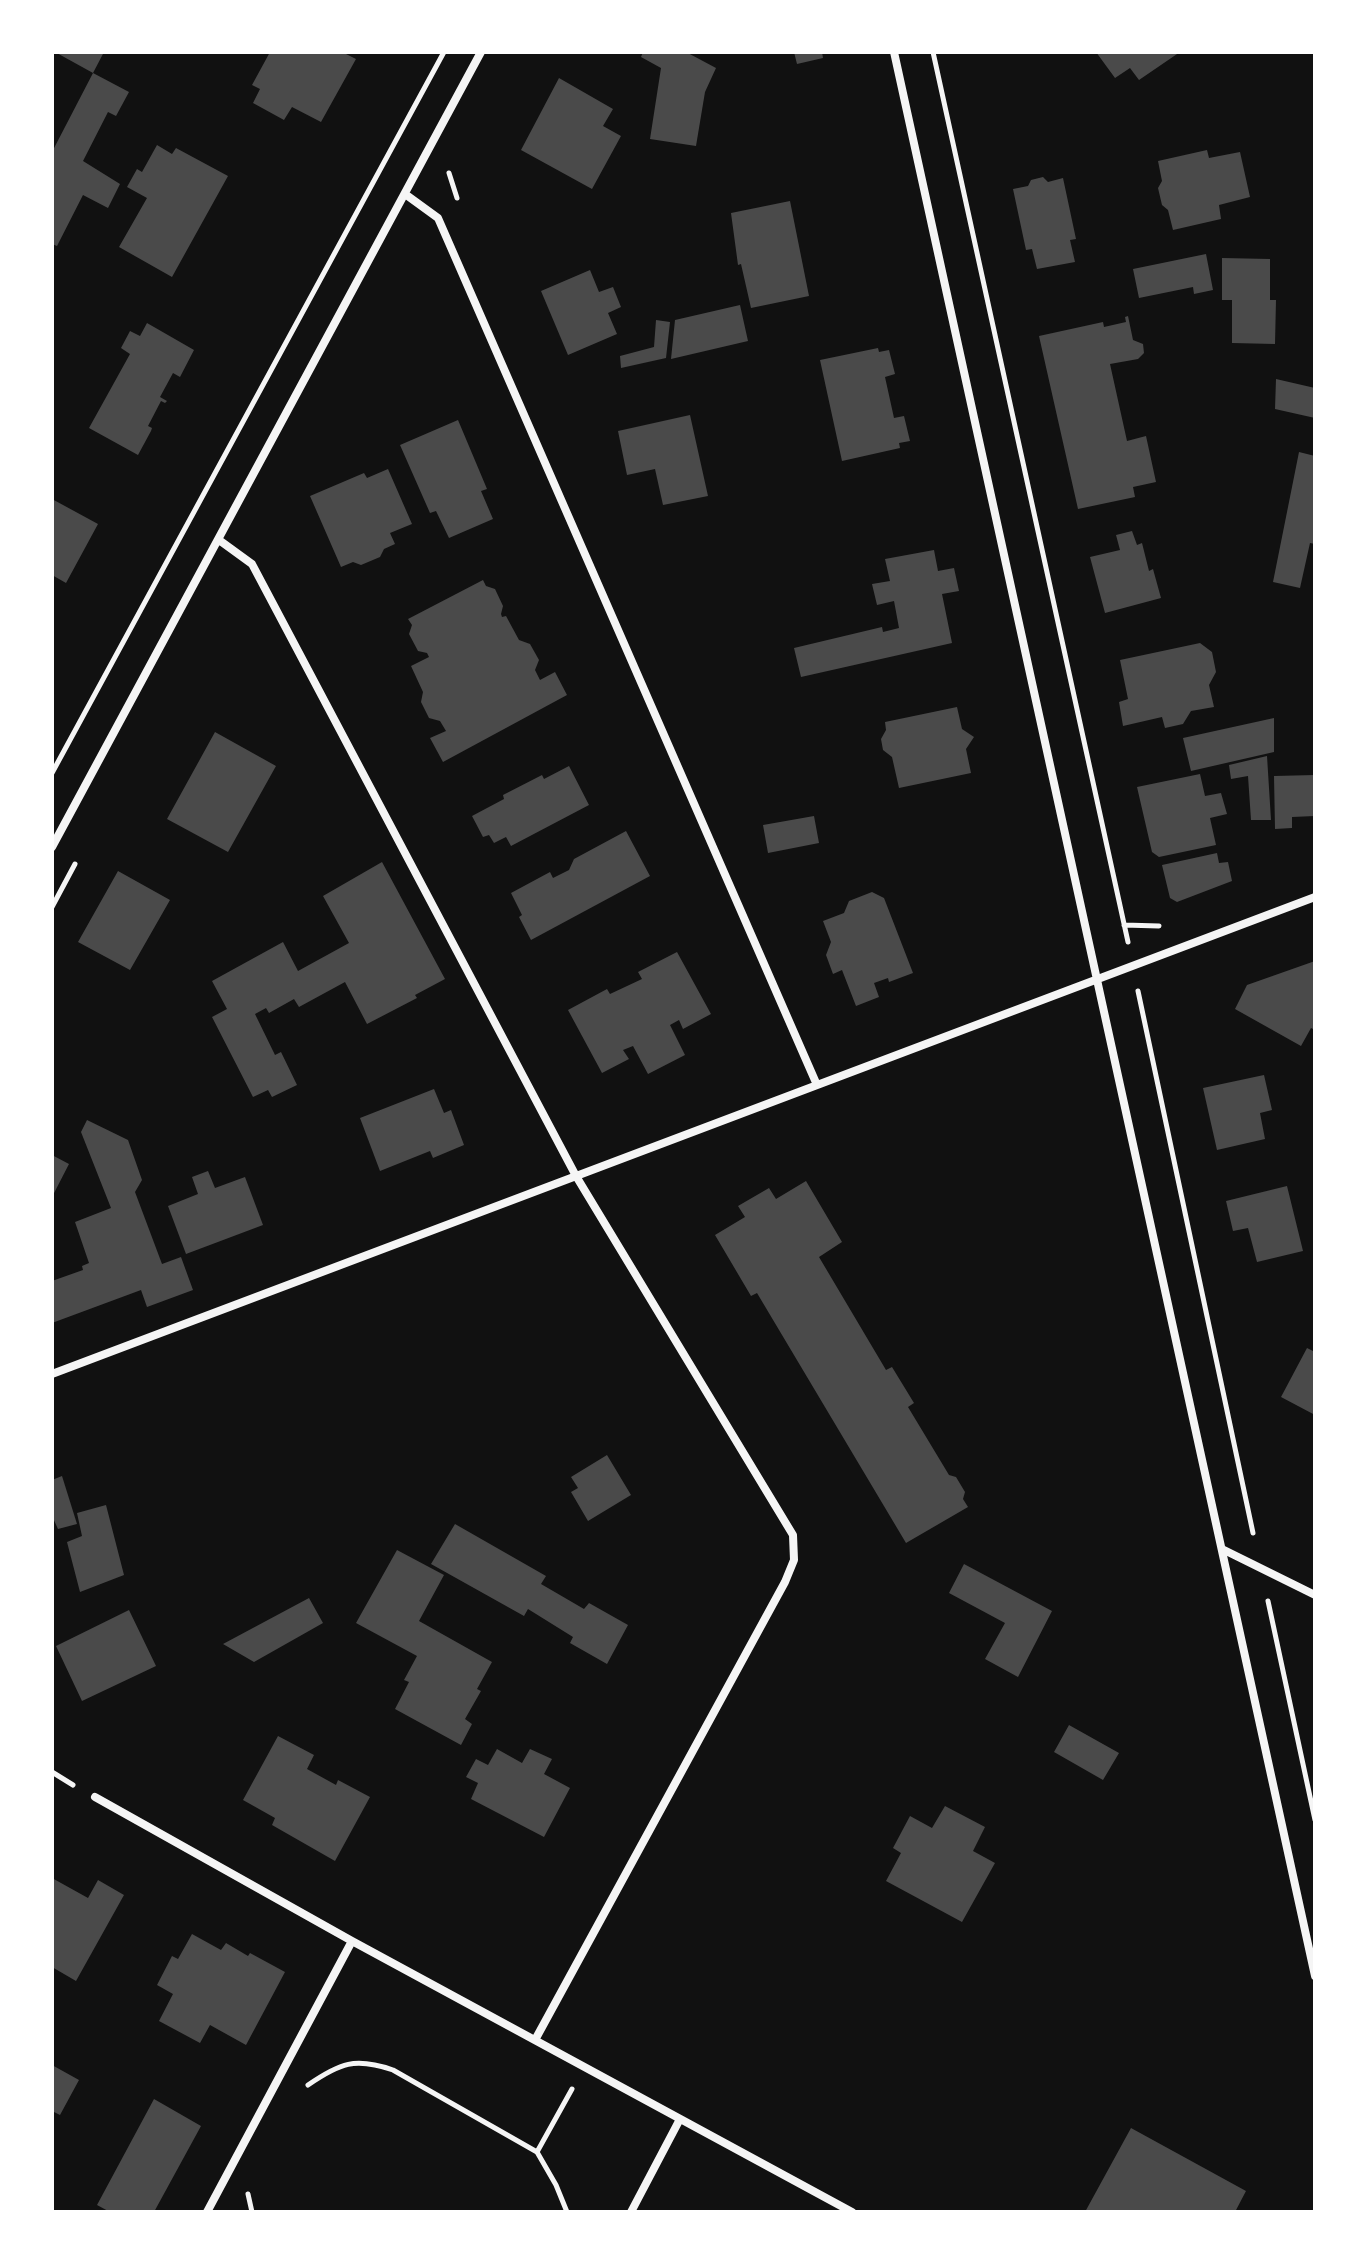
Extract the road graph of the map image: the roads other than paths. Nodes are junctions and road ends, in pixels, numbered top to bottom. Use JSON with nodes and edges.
{"nodes":[{"id":1,"x":481,"y":52,"type":"edge"},
{"id":2,"x":894,"y":52,"type":"edge"},
{"id":3,"x":405,"y":194,"type":"junction"},
{"id":4,"x":219,"y":540,"type":"junction"},
{"id":5,"x":52,"y":847,"type":"edge"},
{"id":6,"x":1315,"y":897,"type":"edge"},
{"id":7,"x":1096,"y":980,"type":"junction"},
{"id":8,"x":817,"y":1085,"type":"junction"},
{"id":9,"x":576,"y":1176,"type":"junction"},
{"id":10,"x":52,"y":1374,"type":"edge"},
{"id":11,"x":1222,"y":1549,"type":"junction"},
{"id":12,"x":1315,"y":1595,"type":"edge"},
{"id":13,"x":95,"y":1797,"type":"dead end"},
{"id":14,"x":352,"y":1941,"type":"junction"},
{"id":15,"x":1315,"y":1976,"type":"edge"},
{"id":16,"x":535,"y":2040,"type":"junction"},
{"id":17,"x":680,"y":2119,"type":"junction"},
{"id":18,"x":207,"y":2212,"type":"edge"},
{"id":19,"x":631,"y":2212,"type":"edge"},
{"id":20,"x":852,"y":2212,"type":"edge"}],
"edges":[{"from":1,"to":3,"type":"street"},
{"from":2,"to":7,"type":"street"},
{"from":3,"to":4,"type":"street"},
{"from":3,"to":8,"type":"street"},
{"from":4,"to":5,"type":"street"},
{"from":4,"to":9,"type":"street"},
{"from":6,"to":7,"type":"street"},
{"from":7,"to":8,"type":"street"},
{"from":7,"to":11,"type":"street"},
{"from":8,"to":9,"type":"street"},
{"from":9,"to":10,"type":"street"},
{"from":9,"to":16,"type":"street"},
{"from":11,"to":12,"type":"street"},
{"from":11,"to":15,"type":"street"},
{"from":13,"to":14,"type":"street"},
{"from":14,"to":16,"type":"street"},
{"from":14,"to":18,"type":"street"},
{"from":16,"to":17,"type":"street"},
{"from":17,"to":19,"type":"street"},
{"from":17,"to":20,"type":"street"}]}
